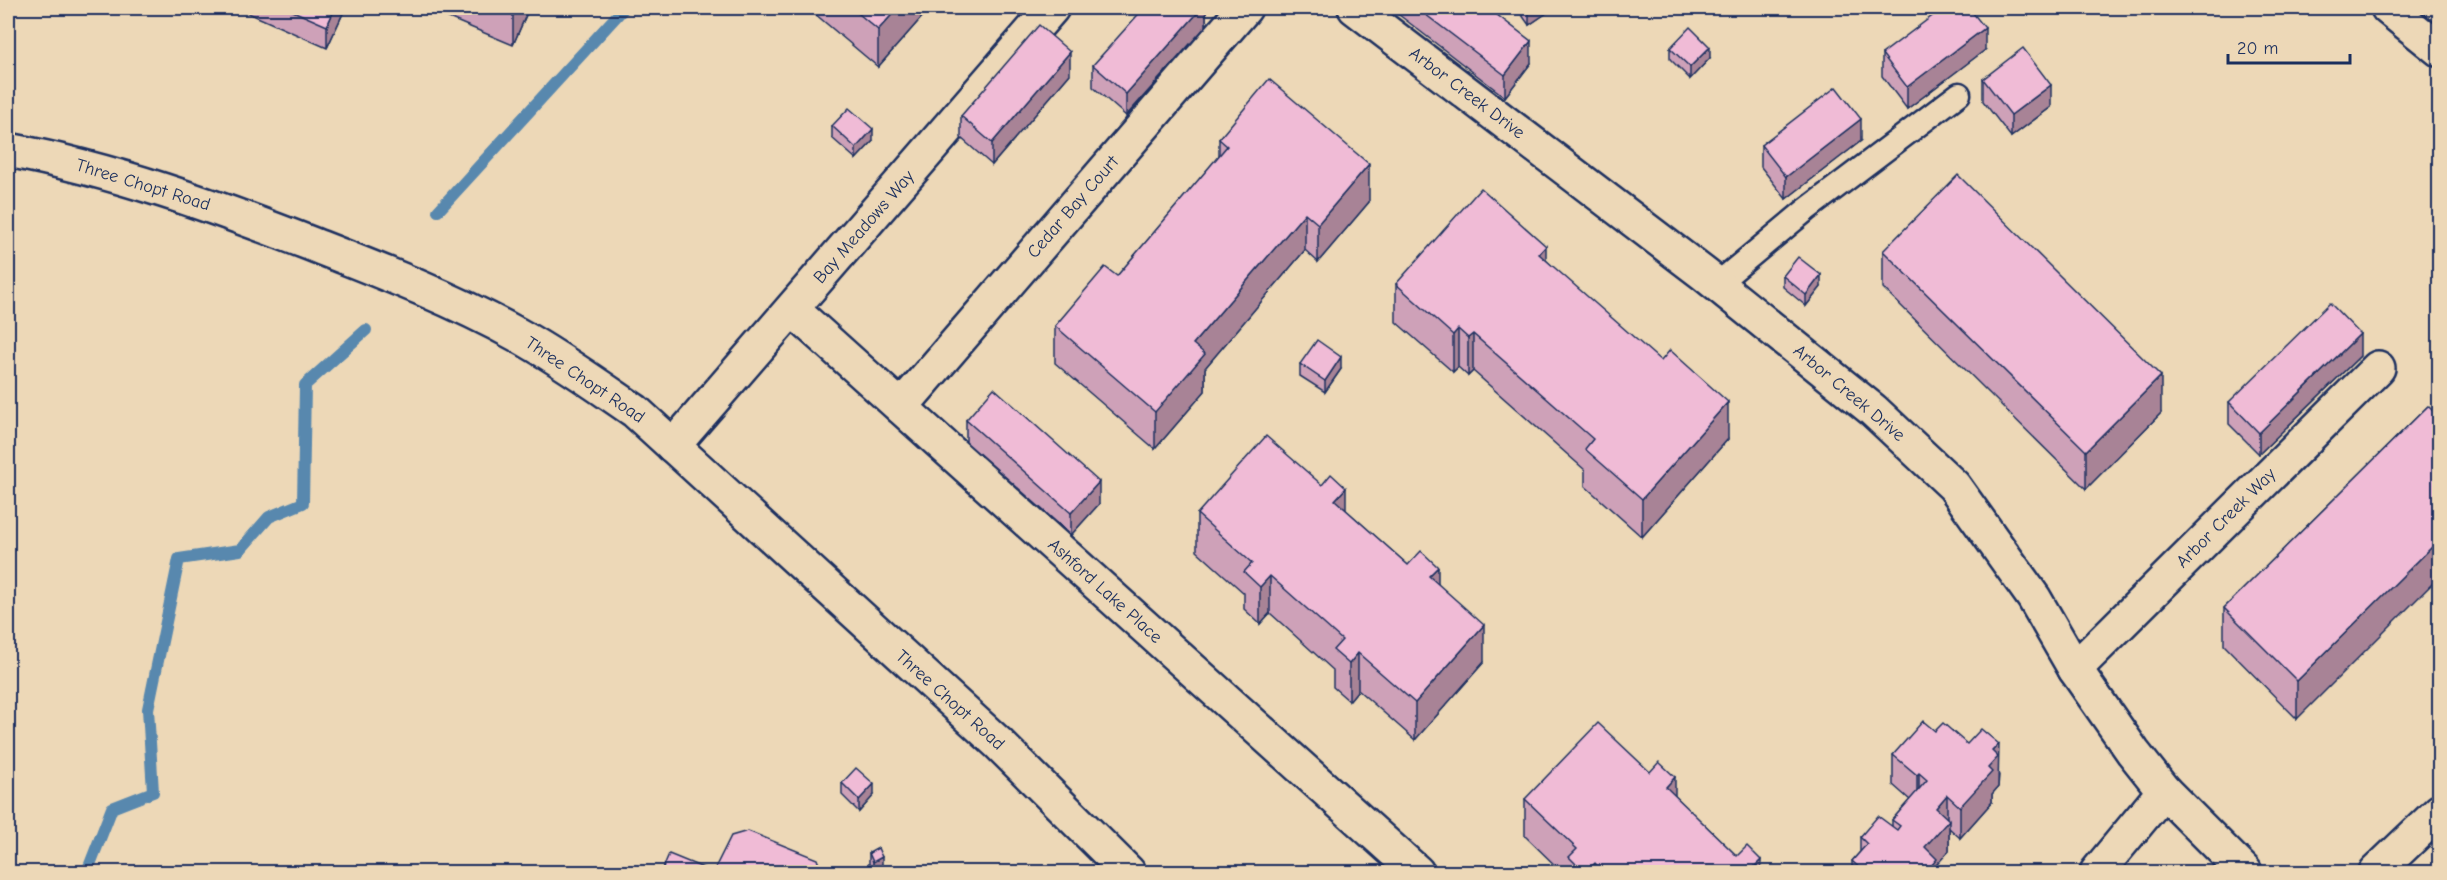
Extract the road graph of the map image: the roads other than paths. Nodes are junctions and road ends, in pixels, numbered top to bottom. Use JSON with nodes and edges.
{"nodes":[{"id":1,"x":1052,"y":8,"type":"edge"},
{"id":2,"x":1245,"y":8,"type":"edge"},
{"id":3,"x":1355,"y":8,"type":"edge"},
{"id":4,"x":2388,"y":8,"type":"edge"},
{"id":5,"x":2439,"y":50,"type":"edge"},
{"id":6,"x":1959,"y":94,"type":"dead end"},
{"id":7,"x":8,"y":150,"type":"edge"},
{"id":8,"x":1717,"y":284,"type":"junction"},
{"id":9,"x":793,"y":310,"type":"junction"},
{"id":10,"x":2378,"y":368,"type":"dead end"},
{"id":11,"x":901,"y":406,"type":"junction"},
{"id":12,"x":673,"y":446,"type":"junction"},
{"id":13,"x":2075,"y":669,"type":"junction"},
{"id":14,"x":2164,"y":791,"type":"junction"},
{"id":15,"x":2439,"y":811,"type":"edge"},
{"id":16,"x":1128,"y":873,"type":"edge"},
{"id":17,"x":1417,"y":873,"type":"edge"},
{"id":18,"x":2097,"y":873,"type":"edge"},
{"id":19,"x":2245,"y":873,"type":"edge"},
{"id":20,"x":2376,"y":873,"type":"edge"}],
"edges":[{"from":1,"to":9,"type":"main road","name":"Bay Meadows Way"},
{"from":2,"to":11,"type":"main road","name":"Cedar Bay Court"},
{"from":3,"to":8,"type":"main road","name":"Arbor Creek Drive"},
{"from":4,"to":5,"type":"main road"},
{"from":6,"to":8,"type":"lane"},
{"from":7,"to":12,"type":"main road","name":"Three Chopt Road"},
{"from":8,"to":13,"type":"main road","name":"Arbor Creek Drive"},
{"from":9,"to":11,"type":"main road","name":"Ashford Lake Place"},
{"from":9,"to":12,"type":"main road","name":"Bay Meadows Way"},
{"from":10,"to":13,"type":"main road","name":"Arbor Creek Way"},
{"from":11,"to":17,"type":"main road","name":"Ashford Lake Place"},
{"from":12,"to":16,"type":"main road","name":"Three Chopt Road"},
{"from":13,"to":14,"type":"main road","name":"Arbor Creek Drive"},
{"from":14,"to":18,"type":"main road"},
{"from":14,"to":19,"type":"main road","name":"Arbor Creek Drive"},
{"from":15,"to":20,"type":"main road"}]}
